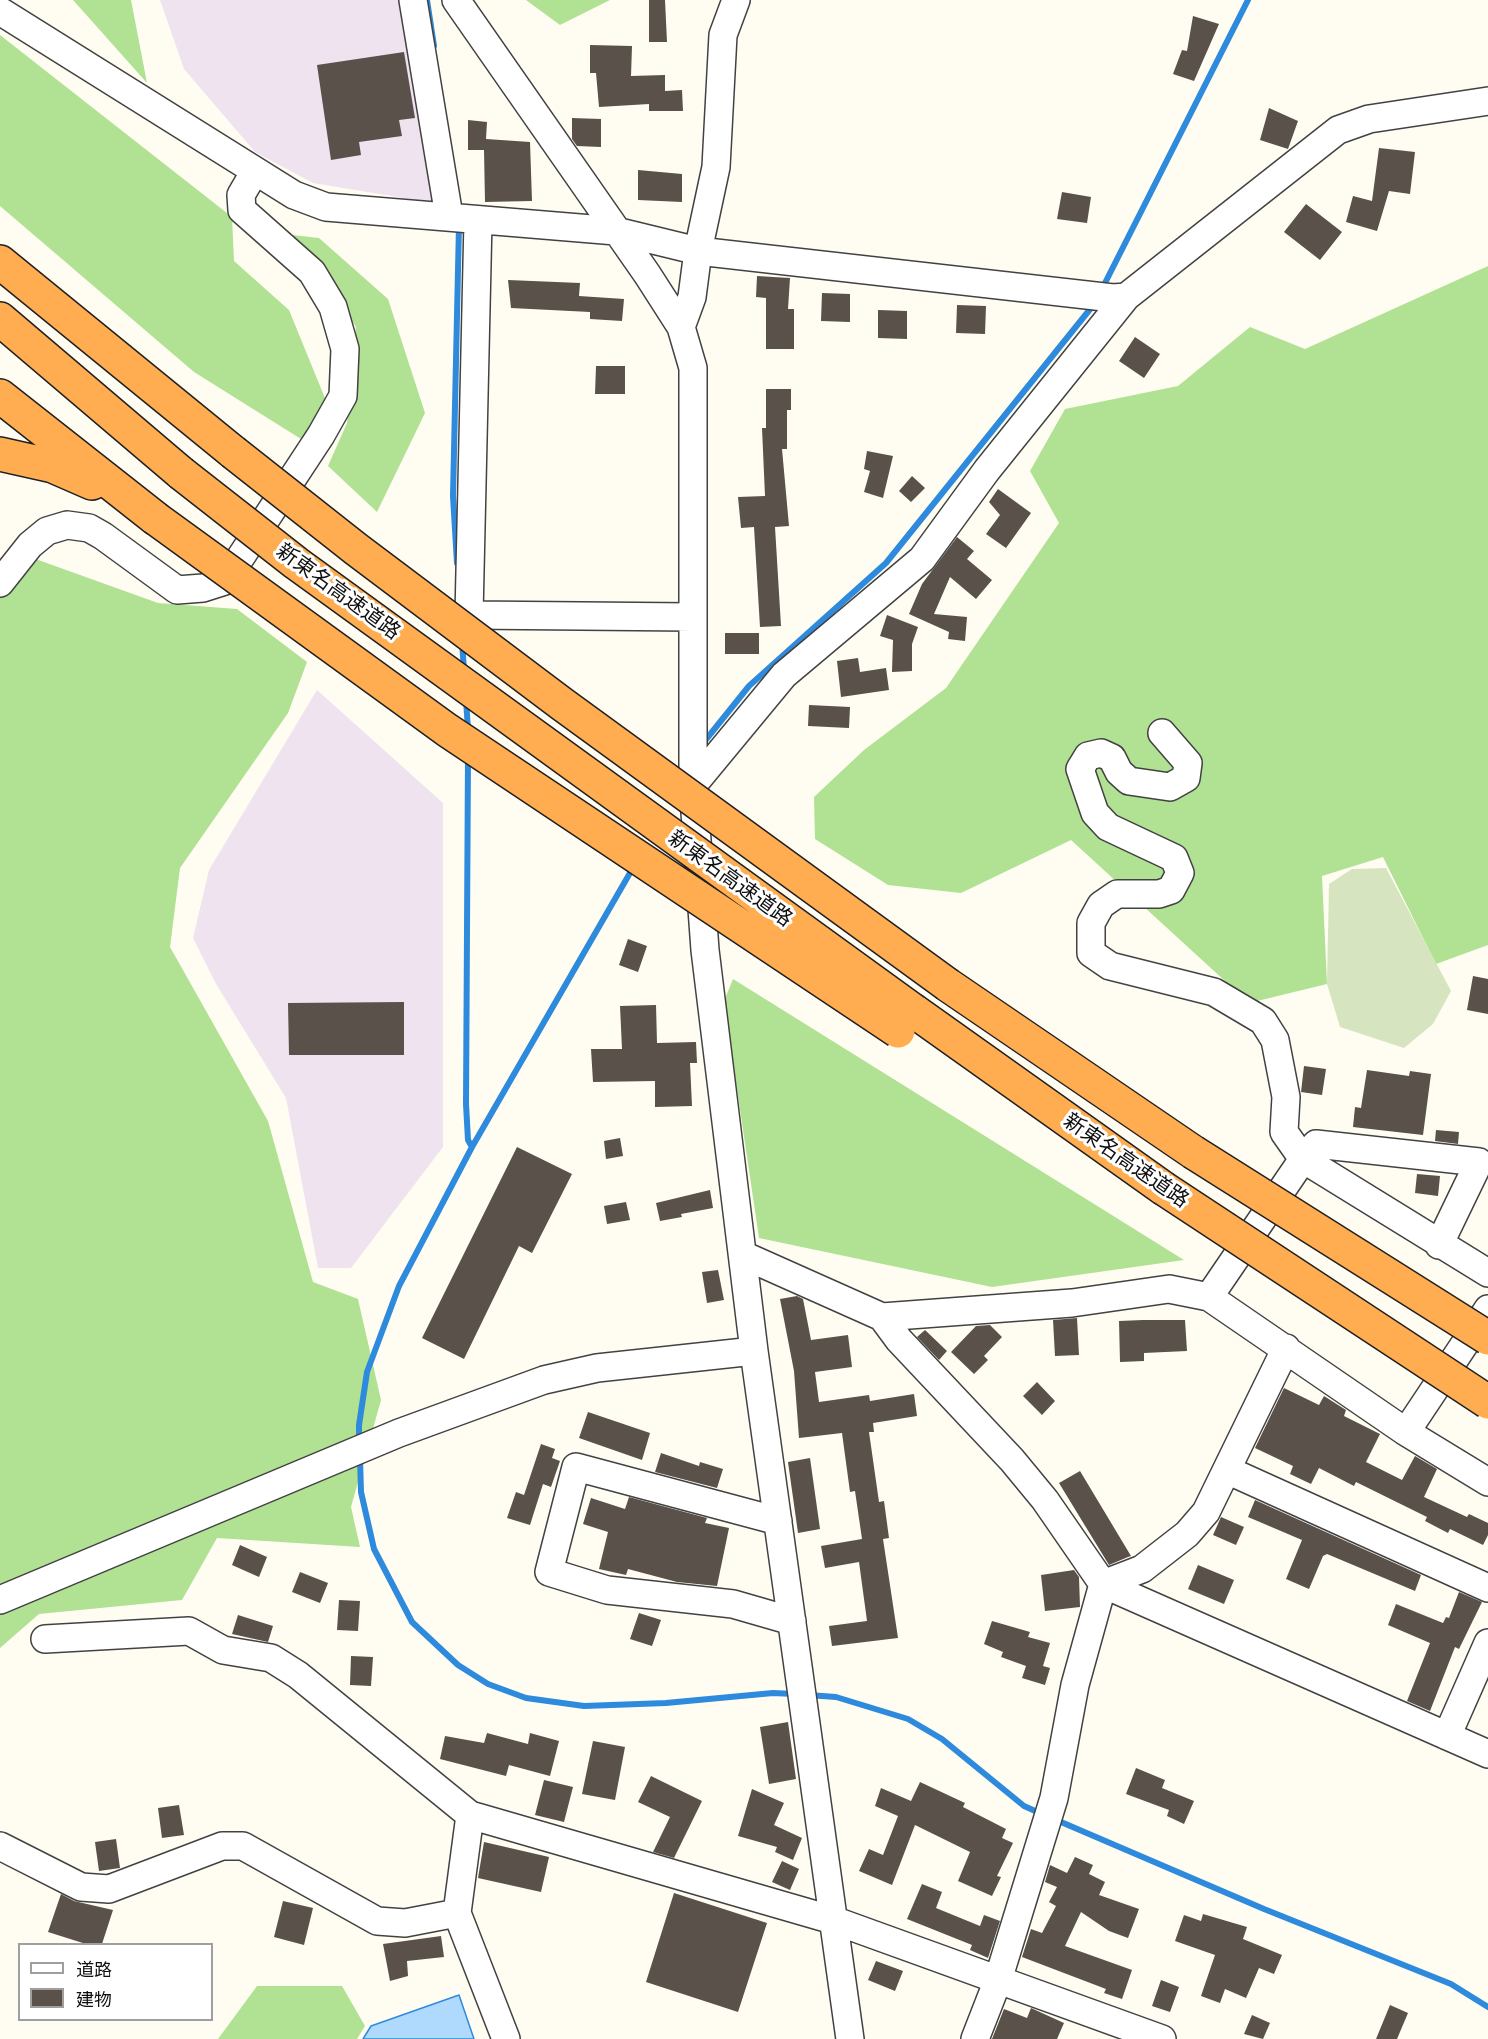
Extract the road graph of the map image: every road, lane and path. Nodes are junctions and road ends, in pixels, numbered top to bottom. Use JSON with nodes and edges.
{"nodes":[{"id":1,"x":413,"y":0,"type":"edge"},
{"id":2,"x":456,"y":0,"type":"edge"},
{"id":3,"x":736,"y":0,"type":"edge"},
{"id":4,"x":0,"y":11,"type":"edge"},
{"id":5,"x":1488,"y":101,"type":"edge"},
{"id":6,"x":255,"y":171,"type":"junction"},
{"id":7,"x":449,"y":216,"type":"junction"},
{"id":8,"x":478,"y":220,"type":"junction"},
{"id":9,"x":616,"y":231,"type":"junction"},
{"id":10,"x":698,"y":251,"type":"junction"},
{"id":11,"x":0,"y":262,"type":"edge"},
{"id":12,"x":1120,"y":298,"type":"junction"},
{"id":13,"x":0,"y":319,"type":"edge"},
{"id":14,"x":681,"y":327,"type":"junction"},
{"id":15,"x":0,"y":396,"type":"edge"},
{"id":16,"x":0,"y":454,"type":"edge"},
{"id":17,"x":127,"y":498,"type":"junction"},
{"id":18,"x":0,"y":583,"type":"edge"},
{"id":19,"x":693,"y":617,"type":"junction"},
{"id":20,"x":1162,"y":734,"type":"dead end"},
{"id":21,"x":693,"y":785,"type":"junction"},
{"id":22,"x":906,"y":1021,"type":"junction"},
{"id":23,"x":1303,"y":1159,"type":"junction"},
{"id":24,"x":1439,"y":1245,"type":"junction"},
{"id":25,"x":743,"y":1255,"type":"junction"},
{"id":26,"x":1488,"y":1274,"type":"edge"},
{"id":27,"x":1209,"y":1297,"type":"junction"},
{"id":28,"x":1488,"y":1309,"type":"edge"},
{"id":29,"x":882,"y":1317,"type":"junction"},
{"id":30,"x":1488,"y":1338,"type":"edge"},
{"id":31,"x":1286,"y":1348,"type":"junction"},
{"id":32,"x":754,"y":1351,"type":"junction"},
{"id":33,"x":1488,"y":1402,"type":"edge"},
{"id":34,"x":1406,"y":1432,"type":"junction"},
{"id":35,"x":1227,"y":1470,"type":"junction"},
{"id":36,"x":1488,"y":1482,"type":"edge"},
{"id":37,"x":778,"y":1521,"type":"junction"},
{"id":38,"x":1103,"y":1584,"type":"junction"},
{"id":39,"x":1488,"y":1588,"type":"edge"},
{"id":40,"x":0,"y":1600,"type":"edge"},
{"id":41,"x":792,"y":1621,"type":"junction"},
{"id":42,"x":45,"y":1639,"type":"dead end"},
{"id":43,"x":1488,"y":1643,"type":"edge"},
{"id":44,"x":1447,"y":1736,"type":"junction"},
{"id":45,"x":1488,"y":1754,"type":"edge"},
{"id":46,"x":470,"y":1815,"type":"junction"},
{"id":47,"x":0,"y":1846,"type":"edge"},
{"id":48,"x":457,"y":1913,"type":"junction"},
{"id":49,"x":833,"y":1920,"type":"junction"},
{"id":50,"x":998,"y":1980,"type":"junction"},
{"id":51,"x":506,"y":2039,"type":"edge"},
{"id":52,"x":850,"y":2039,"type":"edge"},
{"id":53,"x":975,"y":2039,"type":"edge"},
{"id":54,"x":1162,"y":2039,"type":"edge"}],
"edges":[{"from":1,"to":7,"type":"street"},
{"from":2,"to":9,"type":"street"},
{"from":3,"to":10,"type":"street"},
{"from":4,"to":6,"type":"street"},
{"from":5,"to":12,"type":"street"},
{"from":6,"to":7,"type":"street"},
{"from":6,"to":18,"type":"street"},
{"from":7,"to":8,"type":"street"},
{"from":8,"to":9,"type":"street"},
{"from":8,"to":19,"type":"street"},
{"from":9,"to":10,"type":"street"},
{"from":9,"to":14,"type":"street"},
{"from":10,"to":12,"type":"street"},
{"from":10,"to":14,"type":"street"},
{"from":11,"to":30,"type":"highway","name":"新東名高速道路","bridge":true},
{"from":12,"to":21,"type":"street"},
{"from":13,"to":22,"type":"highway","name":"新東名高速道路","bridge":true},
{"from":14,"to":19,"type":"street"},
{"from":15,"to":17,"type":"highway"},
{"from":16,"to":17,"type":"highway"},
{"from":17,"to":22,"type":"highway","bridge":true},
{"from":19,"to":21,"type":"street"},
{"from":20,"to":23,"type":"street"},
{"from":21,"to":25,"type":"street"},
{"from":22,"to":33,"type":"highway","name":"新東名高速道路","bridge":true},
{"from":23,"to":24,"type":"street"},
{"from":23,"to":24,"type":"street"},
{"from":23,"to":27,"type":"street"},
{"from":24,"to":26,"type":"street"},
{"from":25,"to":29,"type":"street"},
{"from":25,"to":32,"type":"street"},
{"from":27,"to":29,"type":"street"},
{"from":27,"to":31,"type":"street"},
{"from":28,"to":34,"type":"street"},
{"from":29,"to":38,"type":"street"},
{"from":31,"to":34,"type":"street"},
{"from":31,"to":35,"type":"street"},
{"from":32,"to":37,"type":"street"},
{"from":32,"to":40,"type":"street"},
{"from":34,"to":36,"type":"street"},
{"from":35,"to":38,"type":"street"},
{"from":35,"to":39,"type":"street"},
{"from":37,"to":41,"type":"street"},
{"from":37,"to":41,"type":"street"},
{"from":38,"to":44,"type":"street"},
{"from":38,"to":50,"type":"street"},
{"from":41,"to":49,"type":"street"},
{"from":42,"to":46,"type":"street"},
{"from":43,"to":44,"type":"street"},
{"from":44,"to":45,"type":"street"},
{"from":46,"to":48,"type":"street"},
{"from":46,"to":49,"type":"street"},
{"from":47,"to":48,"type":"street"},
{"from":48,"to":51,"type":"street"},
{"from":49,"to":50,"type":"street"},
{"from":49,"to":52,"type":"street"},
{"from":50,"to":53,"type":"street"},
{"from":50,"to":54,"type":"street"}]}
